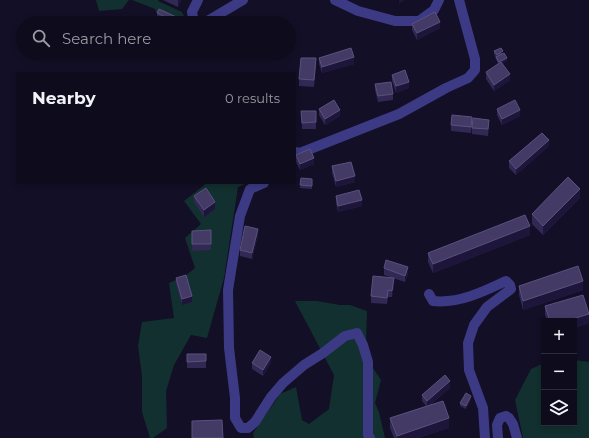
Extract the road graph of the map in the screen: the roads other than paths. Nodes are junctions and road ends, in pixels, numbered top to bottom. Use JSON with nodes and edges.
{"nodes":[{"id":1,"x":198,"y":0,"type":"edge"},
{"id":2,"x":243,"y":0,"type":"edge"},
{"id":3,"x":335,"y":0,"type":"edge"},
{"id":4,"x":439,"y":0,"type":"edge"},
{"id":5,"x":459,"y":0,"type":"edge"},
{"id":6,"x":193,"y":16,"type":"edge"},
{"id":7,"x":216,"y":16,"type":"edge"},
{"id":8,"x":296,"y":152,"type":"edge"},
{"id":9,"x":261,"y":184,"type":"edge"},
{"id":10,"x":429,"y":294,"type":"dead end"},
{"id":11,"x":370,"y":438,"type":"edge"},
{"id":12,"x":485,"y":438,"type":"edge"},
{"id":13,"x":498,"y":438,"type":"edge"},
{"id":14,"x":517,"y":438,"type":"edge"}],
"edges":[{"from":1,"to":6,"type":"street"},
{"from":2,"to":7,"type":"street"},
{"from":3,"to":4,"type":"street"},
{"from":5,"to":8,"type":"street"},
{"from":9,"to":11,"type":"street"},
{"from":10,"to":12,"type":"street"},
{"from":13,"to":14,"type":"street"}]}
